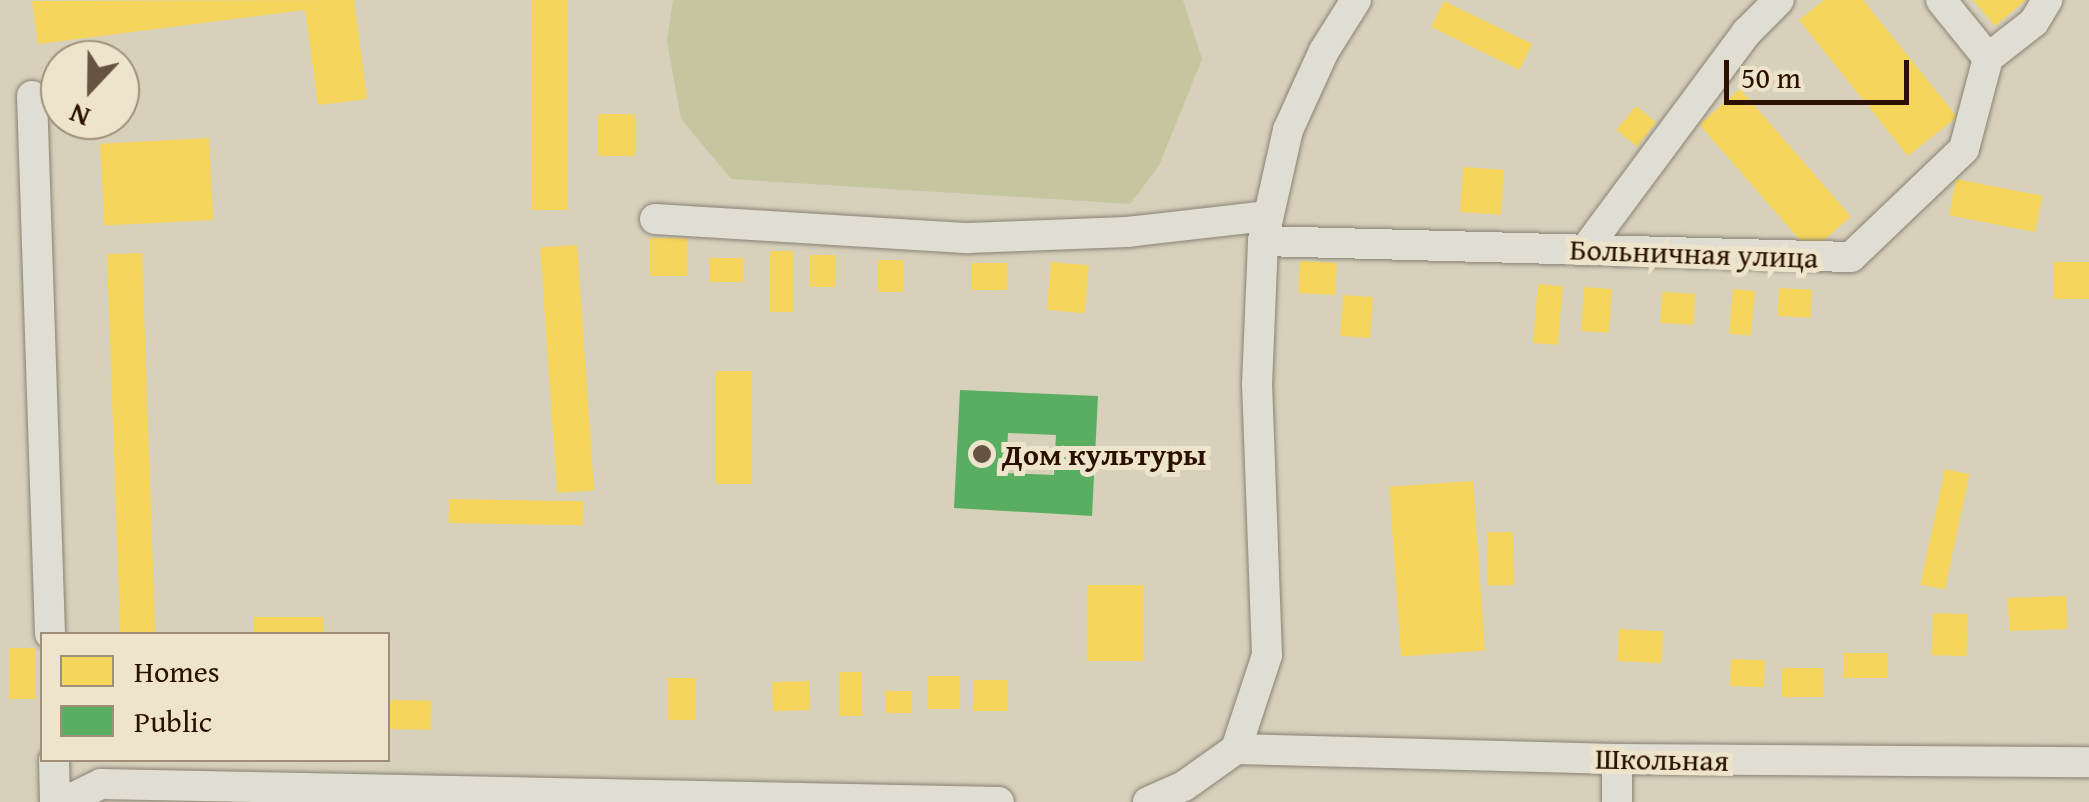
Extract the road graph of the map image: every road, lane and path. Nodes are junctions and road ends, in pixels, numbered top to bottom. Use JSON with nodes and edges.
{"nodes":[{"id":1,"x":1356,"y":0,"type":"edge"},
{"id":2,"x":1780,"y":0,"type":"edge"},
{"id":3,"x":1941,"y":0,"type":"edge"},
{"id":4,"x":2047,"y":0,"type":"edge"},
{"id":5,"x":1988,"y":58,"type":"junction"},
{"id":6,"x":32,"y":96,"type":"dead end"},
{"id":7,"x":655,"y":219,"type":"dead end"},
{"id":8,"x":1266,"y":228,"type":"junction"},
{"id":9,"x":1585,"y":250,"type":"junction"},
{"id":10,"x":50,"y":632,"type":"edge"},
{"id":11,"x":1236,"y":750,"type":"junction"},
{"id":12,"x":1616,"y":759,"type":"junction"},
{"id":13,"x":54,"y":762,"type":"edge"},
{"id":14,"x":2089,"y":762,"type":"edge"},
{"id":15,"x":755,"y":800,"type":"edge"},
{"id":16,"x":55,"y":802,"type":"edge"},
{"id":17,"x":64,"y":802,"type":"edge"},
{"id":18,"x":1000,"y":802,"type":"edge"},
{"id":19,"x":1148,"y":802,"type":"edge"},
{"id":20,"x":1617,"y":802,"type":"edge"}],
"edges":[{"from":1,"to":8,"type":"street"},
{"from":2,"to":9,"type":"street"},
{"from":3,"to":5,"type":"street"},
{"from":4,"to":5,"type":"street"},
{"from":5,"to":9,"type":"street","name":"Больничная улица"},
{"from":6,"to":10,"type":"street"},
{"from":7,"to":8,"type":"street","name":"Больничная улица"},
{"from":8,"to":9,"type":"street","name":"Больничная улица"},
{"from":8,"to":11,"type":"street"},
{"from":11,"to":12,"type":"street","name":"Школьная"},
{"from":11,"to":19,"type":"street"},
{"from":12,"to":14,"type":"street","name":"Школьная"},
{"from":12,"to":20,"type":"street"},
{"from":13,"to":16,"type":"street"},
{"from":15,"to":17,"type":"street"},
{"from":15,"to":18,"type":"street"}]}
